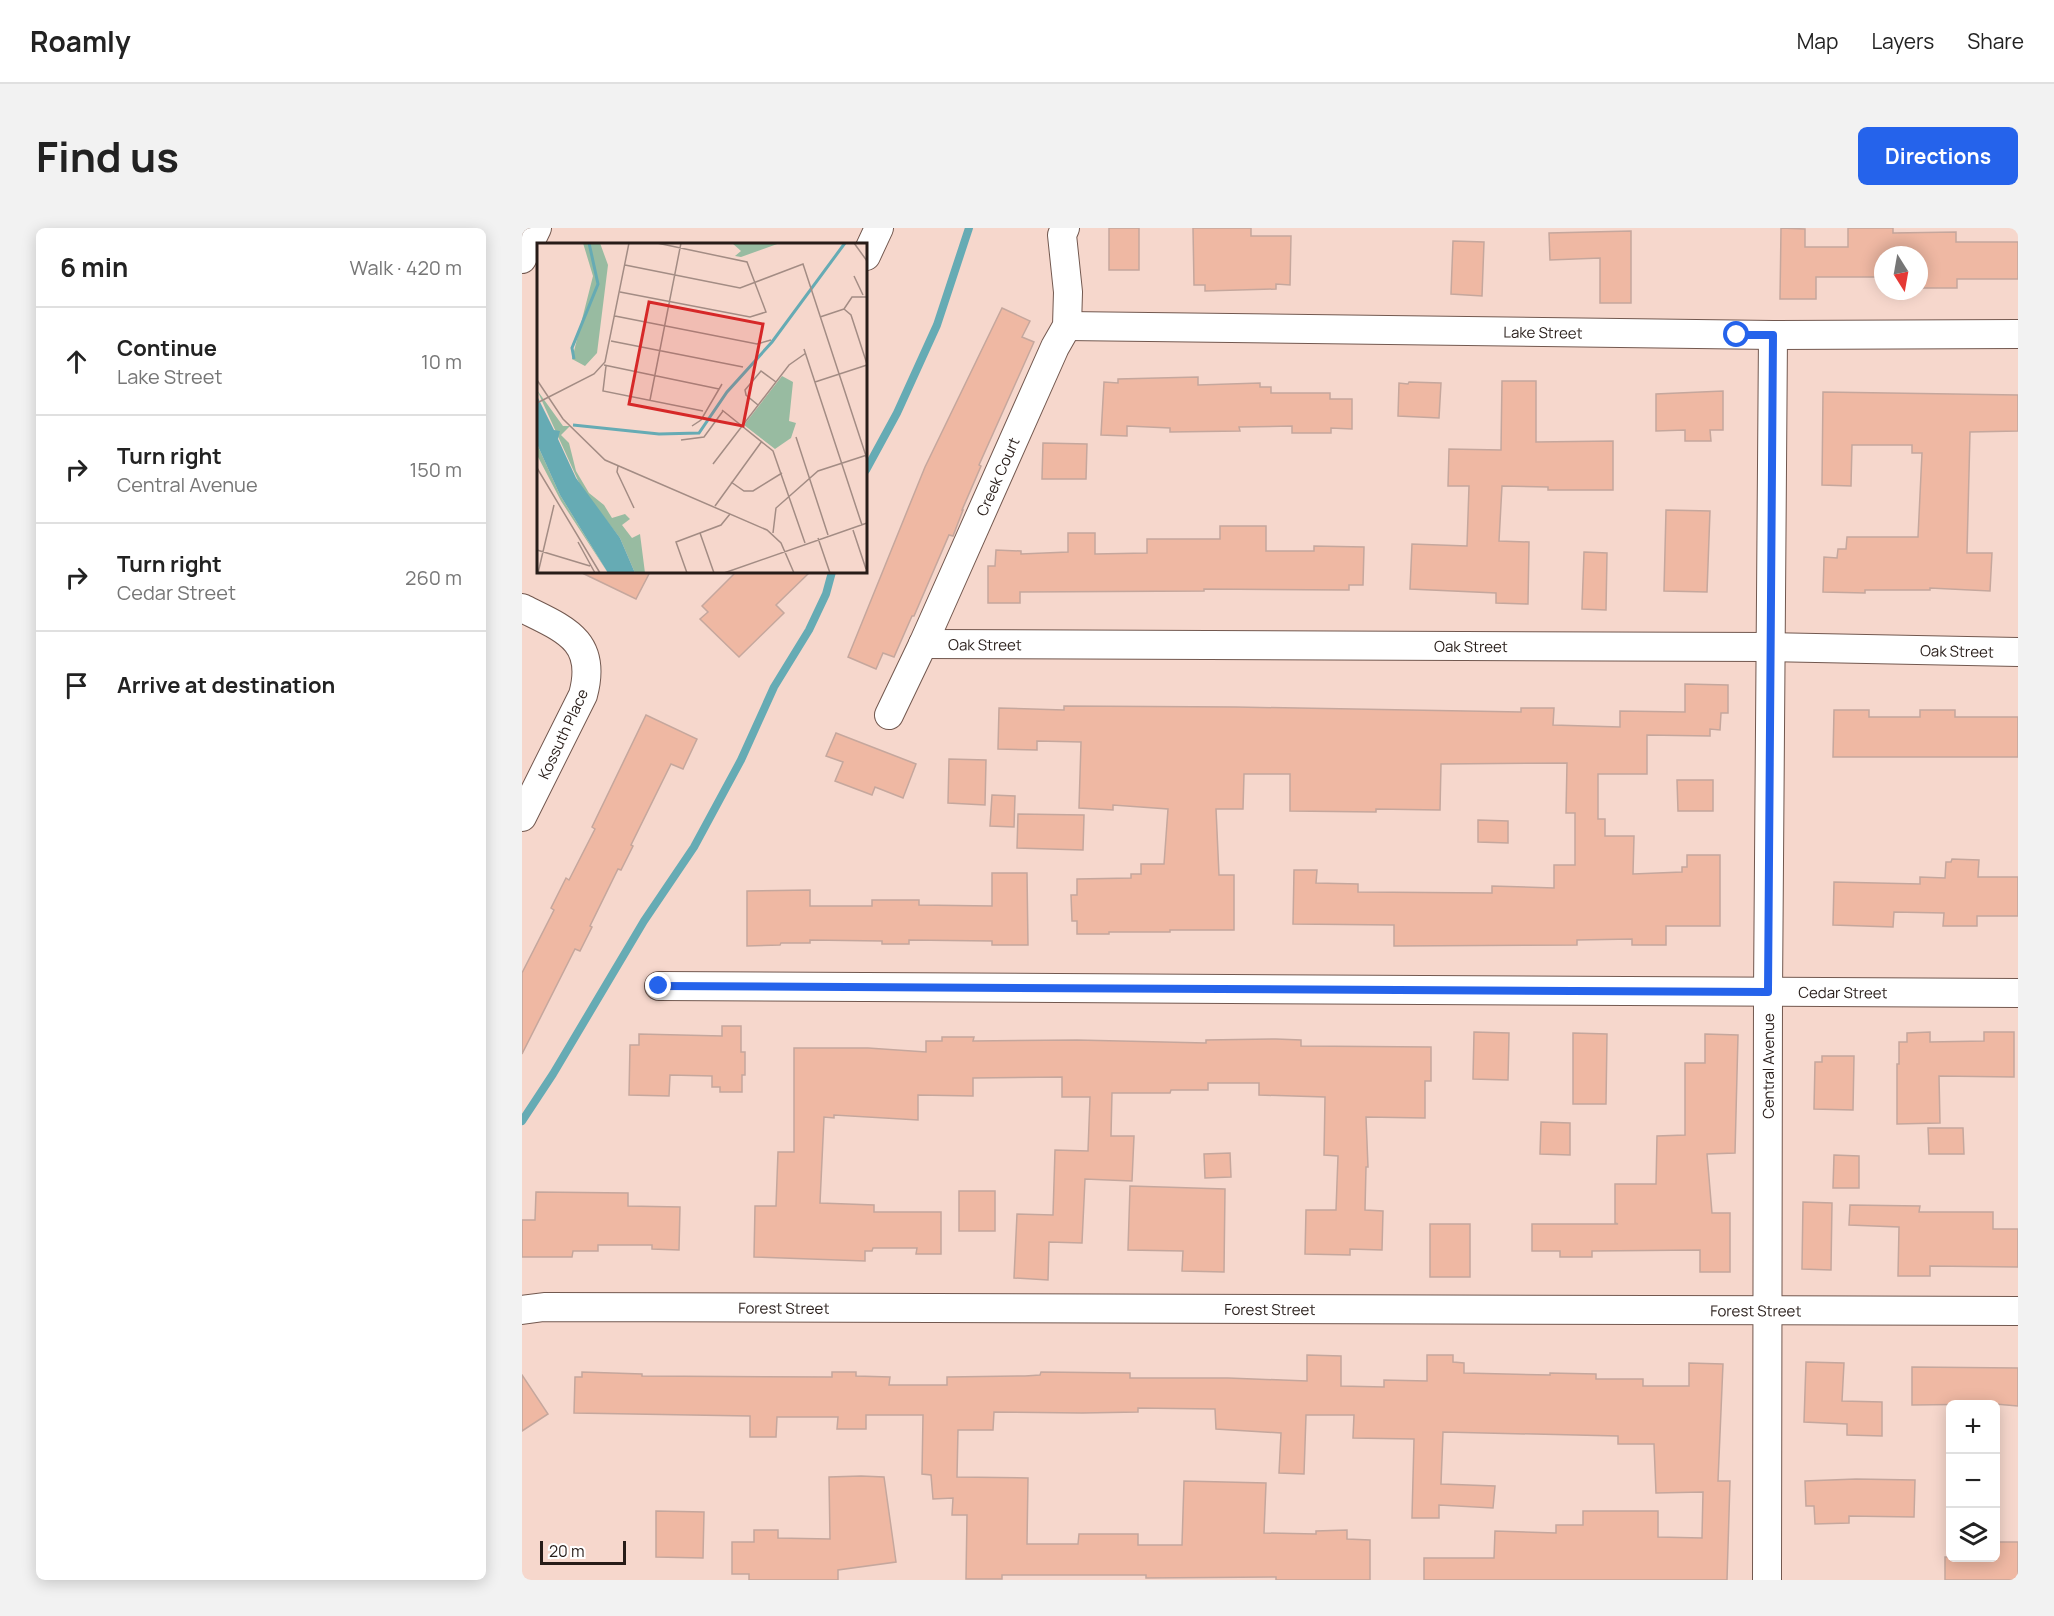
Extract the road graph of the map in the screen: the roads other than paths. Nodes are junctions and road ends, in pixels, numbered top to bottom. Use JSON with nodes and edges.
{"nodes":[{"id":1,"x":879,"y":228,"type":"edge"},
{"id":2,"x":1065,"y":228,"type":"edge"},
{"id":3,"x":867,"y":254,"type":"edge"},
{"id":4,"x":1067,"y":326,"type":"junction"},
{"id":5,"x":2018,"y":334,"type":"edge"},
{"id":6,"x":1773,"y":335,"type":"junction"},
{"id":7,"x":522,"y":608,"type":"edge"},
{"id":8,"x":923,"y":644,"type":"junction"},
{"id":9,"x":1770,"y":647,"type":"junction"},
{"id":10,"x":2018,"y":652,"type":"edge"},
{"id":11,"x":889,"y":715,"type":"dead end"},
{"id":12,"x":522,"y":818,"type":"edge"},
{"id":13,"x":659,"y":986,"type":"dead end"},
{"id":14,"x":1768,"y":992,"type":"junction"},
{"id":15,"x":2018,"y":993,"type":"edge"},
{"id":16,"x":522,"y":1310,"type":"edge"},
{"id":17,"x":1768,"y":1311,"type":"junction"},
{"id":18,"x":2018,"y":1311,"type":"edge"},
{"id":19,"x":1767,"y":1580,"type":"edge"}],
"edges":[{"from":1,"to":3,"type":"street"},
{"from":2,"to":4,"type":"street","name":"Creek Court"},
{"from":4,"to":6,"type":"street","name":"Lake Street"},
{"from":4,"to":8,"type":"street","name":"Creek Court"},
{"from":5,"to":6,"type":"street","name":"Lake Street"},
{"from":6,"to":9,"type":"street","name":"Central Avenue"},
{"from":7,"to":12,"type":"street","name":"Kossuth Place"},
{"from":8,"to":9,"type":"street","name":"Oak Street"},
{"from":8,"to":11,"type":"street","name":"Creek Court"},
{"from":9,"to":10,"type":"street","name":"Oak Street"},
{"from":9,"to":14,"type":"street","name":"Central Avenue"},
{"from":13,"to":14,"type":"street","name":"Cedar Street"},
{"from":14,"to":15,"type":"street","name":"Cedar Street"},
{"from":14,"to":17,"type":"street","name":"Central Avenue"},
{"from":16,"to":17,"type":"street","name":"Forest Street"},
{"from":17,"to":18,"type":"street","name":"Forest Street"},
{"from":17,"to":19,"type":"street","name":"Central Avenue"}]}
